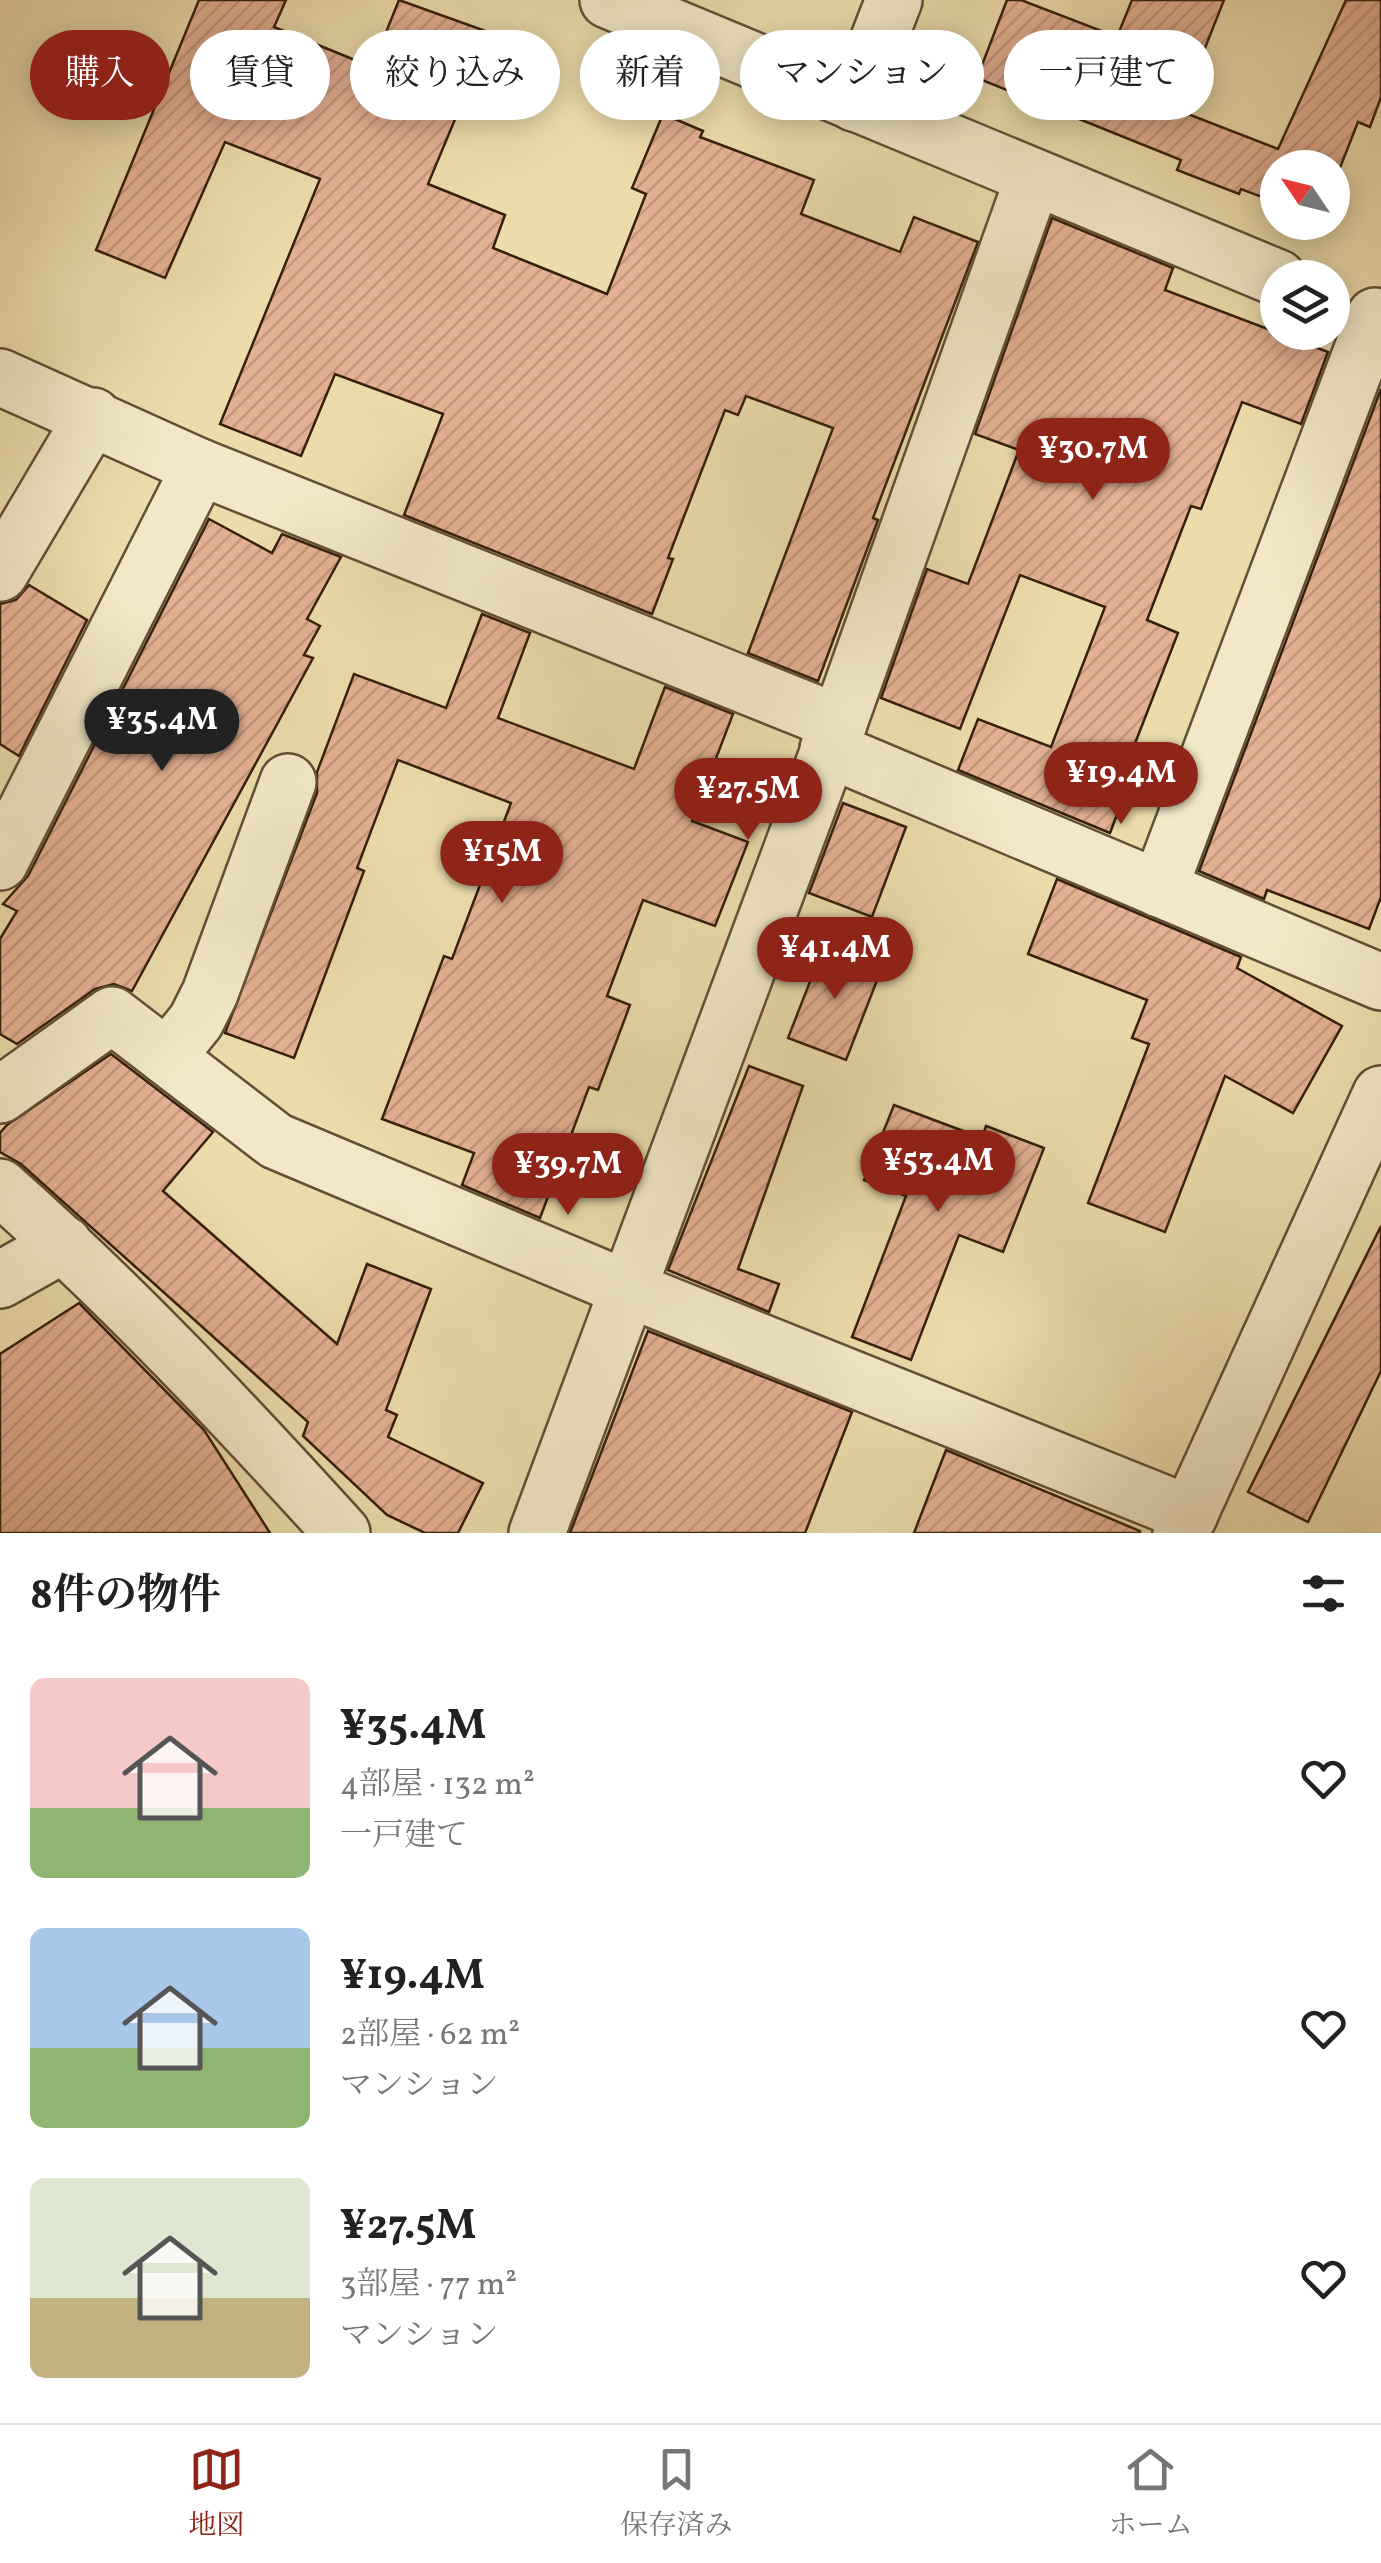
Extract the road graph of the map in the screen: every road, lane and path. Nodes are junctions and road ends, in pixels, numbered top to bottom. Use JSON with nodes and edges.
{"nodes":[{"id":1,"x":608,"y":0,"type":"edge"},
{"id":2,"x":894,"y":0,"type":"edge"},
{"id":3,"x":882,"y":30,"type":"edge"},
{"id":4,"x":740,"y":56,"type":"edge"},
{"id":5,"x":891,"y":120,"type":"edge"},
{"id":6,"x":1032,"y":180,"type":"junction"},
{"id":7,"x":1260,"y":271,"type":"edge"},
{"id":8,"x":1363,"y":311,"type":"edge"},
{"id":9,"x":0,"y":378,"type":"edge"},
{"id":10,"x":93,"y":416,"type":"junction"},
{"id":11,"x":200,"y":467,"type":"junction"},
{"id":12,"x":0,"y":572,"type":"edge"},
{"id":13,"x":834,"y":736,"type":"junction"},
{"id":14,"x":288,"y":782,"type":"dead end"},
{"id":15,"x":0,"y":862,"type":"edge"},
{"id":16,"x":1159,"y":889,"type":"junction"},
{"id":17,"x":1381,"y":982,"type":"edge"},
{"id":18,"x":167,"y":1057,"type":"junction"},
{"id":19,"x":1381,"y":1094,"type":"edge"},
{"id":20,"x":0,"y":1096,"type":"edge"},
{"id":21,"x":0,"y":1187,"type":"edge"},
{"id":22,"x":64,"y":1244,"type":"junction"},
{"id":23,"x":0,"y":1280,"type":"edge"},
{"id":24,"x":628,"y":1289,"type":"junction"},
{"id":25,"x":1188,"y":1527,"type":"edge"},
{"id":26,"x":342,"y":1533,"type":"edge"},
{"id":27,"x":537,"y":1533,"type":"edge"}],
"edges":[{"from":1,"to":4,"type":"street"},
{"from":2,"to":3,"type":"street"},
{"from":5,"to":6,"type":"street"},
{"from":6,"to":7,"type":"street"},
{"from":6,"to":13,"type":"street"},
{"from":8,"to":16,"type":"street"},
{"from":9,"to":10,"type":"street"},
{"from":10,"to":11,"type":"street"},
{"from":10,"to":12,"type":"street"},
{"from":11,"to":13,"type":"street"},
{"from":11,"to":15,"type":"street"},
{"from":13,"to":16,"type":"street"},
{"from":13,"to":24,"type":"street"},
{"from":14,"to":18,"type":"street"},
{"from":16,"to":17,"type":"street"},
{"from":18,"to":20,"type":"street"},
{"from":18,"to":24,"type":"street"},
{"from":19,"to":25,"type":"street"},
{"from":21,"to":22,"type":"street"},
{"from":22,"to":23,"type":"street"},
{"from":22,"to":26,"type":"street"},
{"from":24,"to":25,"type":"street"},
{"from":24,"to":27,"type":"street"}]}
